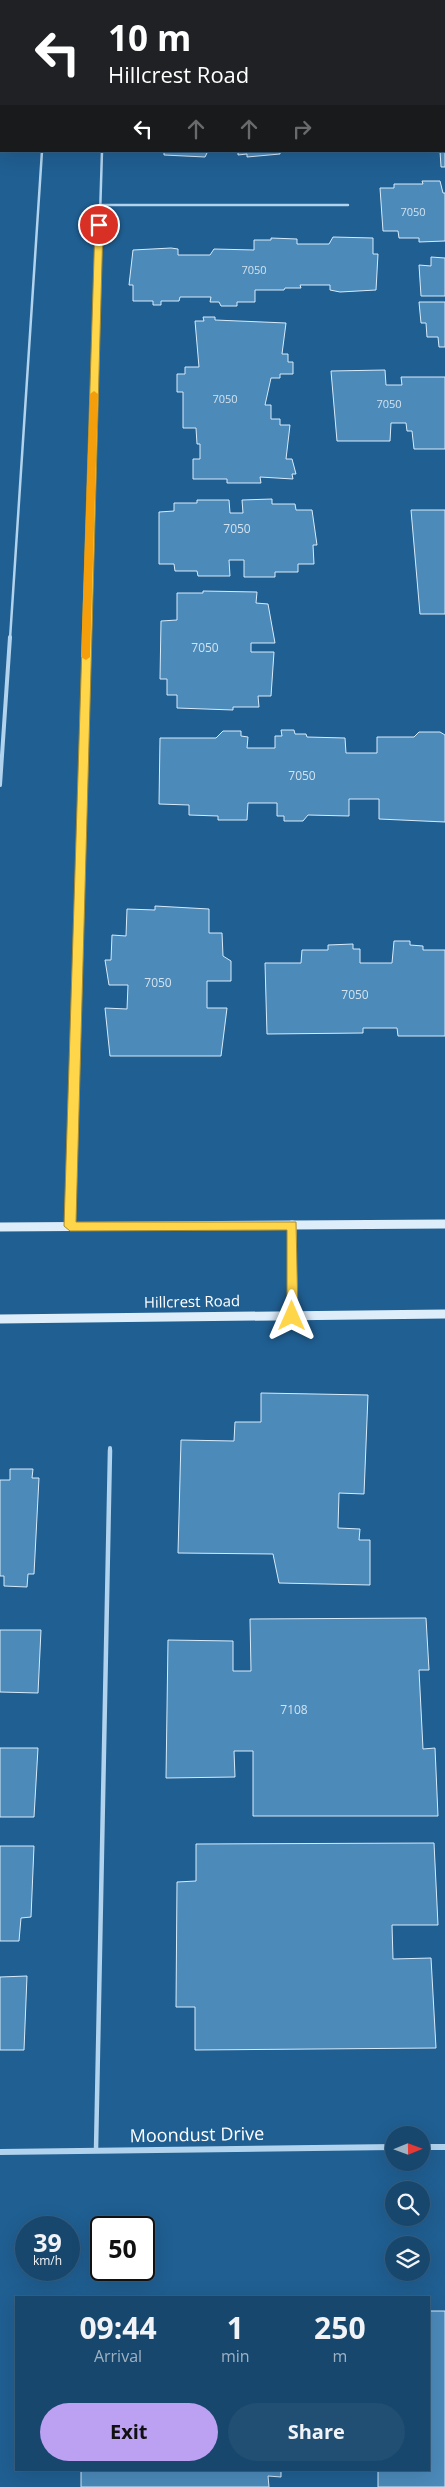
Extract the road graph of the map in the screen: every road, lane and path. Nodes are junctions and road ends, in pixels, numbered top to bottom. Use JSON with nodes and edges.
{"nodes":[{"id":1,"x":42,"y":152,"type":"edge"},
{"id":2,"x":102,"y":152,"type":"edge"},
{"id":3,"x":100,"y":205,"type":"junction"},
{"id":4,"x":348,"y":205,"type":"dead end"},
{"id":5,"x":0,"y":784,"type":"edge"},
{"id":6,"x":445,"y":1224,"type":"edge"},
{"id":7,"x":292,"y":1225,"type":"junction"},
{"id":8,"x":70,"y":1226,"type":"junction"},
{"id":9,"x":0,"y":1227,"type":"edge"},
{"id":10,"x":445,"y":1314,"type":"edge"},
{"id":11,"x":292,"y":1316,"type":"junction"},
{"id":12,"x":0,"y":1319,"type":"edge"},
{"id":13,"x":110,"y":1448,"type":"dead end"},
{"id":14,"x":385,"y":2147,"type":"edge"},
{"id":15,"x":430,"y":2147,"type":"edge"},
{"id":16,"x":445,"y":2147,"type":"edge"},
{"id":17,"x":96,"y":2151,"type":"junction"},
{"id":18,"x":0,"y":2152,"type":"edge"}],
"edges":[{"from":1,"to":5,"type":"lane"},
{"from":2,"to":3,"type":"lane"},
{"from":3,"to":4,"type":"lane"},
{"from":3,"to":8,"type":"lane"},
{"from":6,"to":7,"type":"main road"},
{"from":7,"to":8,"type":"main road"},
{"from":7,"to":11,"type":"main road"},
{"from":8,"to":9,"type":"main road"},
{"from":10,"to":11,"type":"main road","name":"Hillcrest Road"},
{"from":11,"to":12,"type":"main road","name":"Hillcrest Road"},
{"from":13,"to":17,"type":"lane"},
{"from":14,"to":17,"type":"street","name":"Moondust Drive"},
{"from":15,"to":16,"type":"street"},
{"from":17,"to":18,"type":"street","name":"Moondust Drive"}]}
